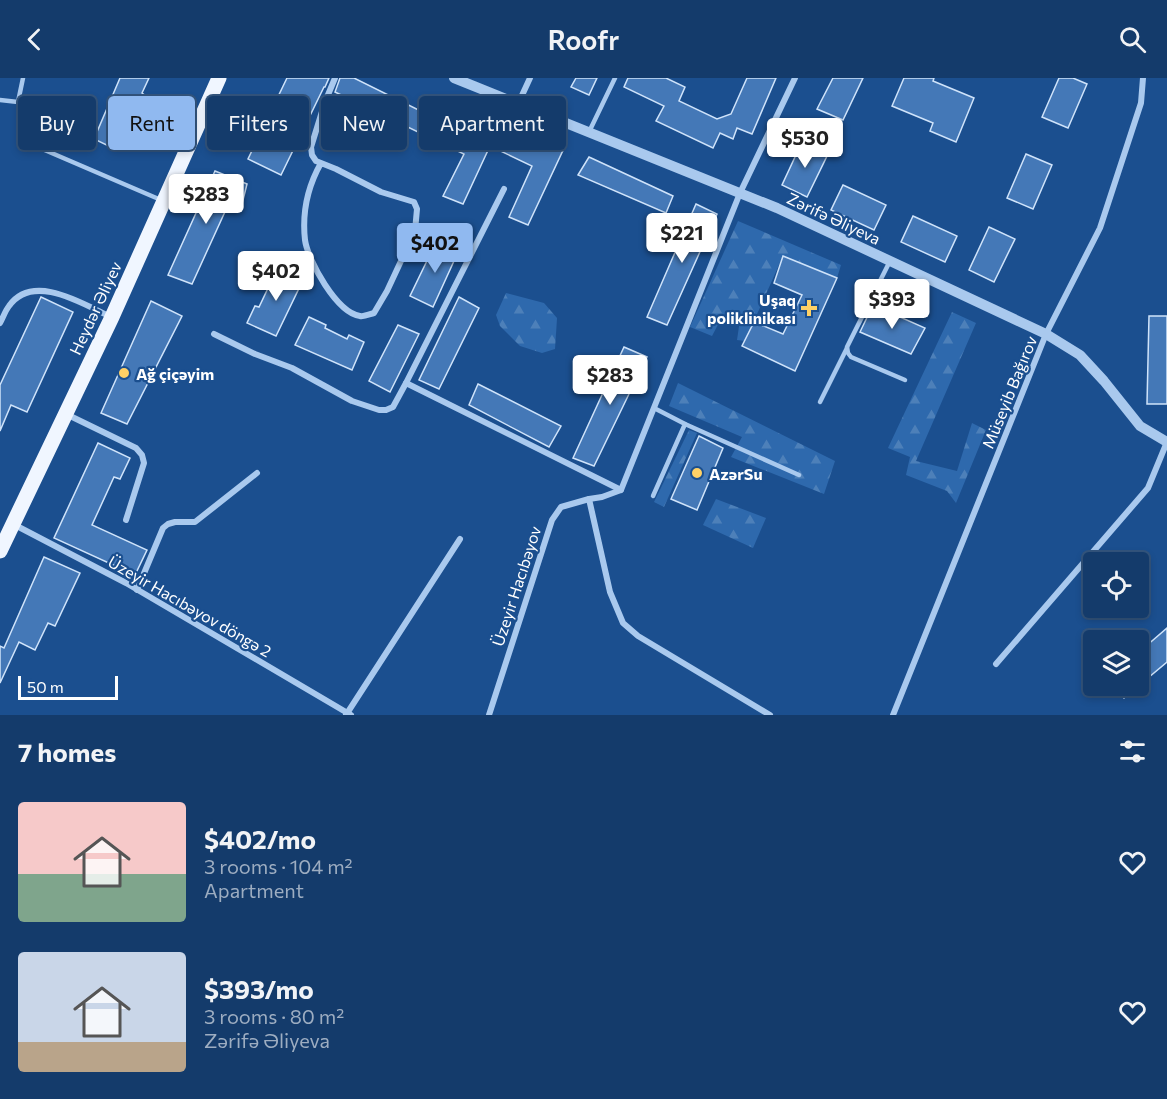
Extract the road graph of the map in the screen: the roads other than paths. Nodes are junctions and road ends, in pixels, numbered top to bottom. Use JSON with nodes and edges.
{"nodes":[{"id":1,"x":23,"y":78,"type":"edge"},
{"id":2,"x":219,"y":78,"type":"edge"},
{"id":3,"x":336,"y":78,"type":"edge"},
{"id":4,"x":530,"y":78,"type":"edge"},
{"id":5,"x":615,"y":78,"type":"edge"},
{"id":6,"x":795,"y":78,"type":"edge"},
{"id":7,"x":1143,"y":78,"type":"edge"},
{"id":8,"x":458,"y":79,"type":"edge"},
{"id":9,"x":19,"y":96,"type":"edge"},
{"id":10,"x":499,"y":96,"type":"edge"},
{"id":11,"x":522,"y":96,"type":"edge"},
{"id":12,"x":0,"y":99,"type":"edge"},
{"id":13,"x":18,"y":102,"type":"edge"},
{"id":14,"x":566,"y":123,"type":"edge"},
{"id":15,"x":589,"y":132,"type":"junction"},
{"id":16,"x":45,"y":150,"type":"edge"},
{"id":17,"x":321,"y":163,"type":"junction"},
{"id":18,"x":504,"y":189,"type":"dead end"},
{"id":19,"x":740,"y":193,"type":"junction"},
{"id":20,"x":164,"y":201,"type":"junction"},
{"id":21,"x":890,"y":261,"type":"junction"},
{"id":22,"x":112,"y":317,"type":"junction"},
{"id":23,"x":0,"y":323,"type":"edge"},
{"id":24,"x":214,"y":334,"type":"dead end"},
{"id":25,"x":1046,"y":334,"type":"junction"},
{"id":26,"x":847,"y":347,"type":"junction"},
{"id":27,"x":905,"y":380,"type":"dead end"},
{"id":28,"x":406,"y":383,"type":"junction"},
{"id":29,"x":820,"y":402,"type":"dead end"},
{"id":30,"x":654,"y":408,"type":"junction"},
{"id":31,"x":66,"y":414,"type":"junction"},
{"id":32,"x":685,"y":424,"type":"junction"},
{"id":33,"x":1167,"y":442,"type":"edge"},
{"id":34,"x":257,"y":473,"type":"dead end"},
{"id":35,"x":800,"y":475,"type":"dead end"},
{"id":36,"x":621,"y":490,"type":"junction"},
{"id":37,"x":652,"y":496,"type":"dead end"},
{"id":38,"x":589,"y":499,"type":"junction"},
{"id":39,"x":126,"y":520,"type":"dead end"},
{"id":40,"x":13,"y":524,"type":"junction"},
{"id":41,"x":460,"y":539,"type":"dead end"},
{"id":42,"x":0,"y":551,"type":"edge"},
{"id":43,"x":137,"y":590,"type":"junction"},
{"id":44,"x":996,"y":664,"type":"dead end"},
{"id":45,"x":348,"y":714,"type":"edge"},
{"id":46,"x":489,"y":715,"type":"edge"},
{"id":47,"x":769,"y":715,"type":"edge"},
{"id":48,"x":893,"y":715,"type":"edge"}],
"edges":[{"from":1,"to":9,"type":"lane"},
{"from":2,"to":20,"type":"main road","name":"Heydər Əliyev"},
{"from":3,"to":17,"type":"street"},
{"from":4,"to":11,"type":"street"},
{"from":5,"to":15,"type":"lane"},
{"from":6,"to":19,"type":"street"},
{"from":7,"to":25,"type":"street","name":"Müseyib Bağırov"},
{"from":8,"to":10,"type":"street","name":"Zərifə Əliyeva"},
{"from":12,"to":13,"type":"lane"},
{"from":14,"to":15,"type":"street","name":"Zərifə Əliyeva"},
{"from":15,"to":19,"type":"street","name":"Zərifə Əliyeva"},
{"from":16,"to":20,"type":"lane"},
{"from":17,"to":17,"type":"street"},
{"from":18,"to":28,"type":"street"},
{"from":19,"to":21,"type":"street","name":"Zərifə Əliyeva"},
{"from":19,"to":30,"type":"street"},
{"from":20,"to":22,"type":"main road","name":"Heydər Əliyev"},
{"from":21,"to":25,"type":"street","name":"Zərifə Əliyeva"},
{"from":21,"to":26,"type":"lane"},
{"from":22,"to":23,"type":"street"},
{"from":22,"to":31,"type":"main road","name":"Heydər Əliyev"},
{"from":24,"to":28,"type":"street"},
{"from":25,"to":33,"type":"street","name":"Zərifə Əliyeva"},
{"from":25,"to":48,"type":"street","name":"Müseyib Bağırov"},
{"from":26,"to":27,"type":"lane"},
{"from":26,"to":29,"type":"lane"},
{"from":28,"to":36,"type":"street"},
{"from":30,"to":32,"type":"lane"},
{"from":30,"to":36,"type":"street"},
{"from":31,"to":39,"type":"street"},
{"from":31,"to":40,"type":"main road","name":"Heydər Əliyev"},
{"from":32,"to":35,"type":"lane"},
{"from":32,"to":37,"type":"lane"},
{"from":33,"to":44,"type":"street"},
{"from":34,"to":43,"type":"street"},
{"from":36,"to":38,"type":"street","name":"Üzeyir Hacıbəyov"},
{"from":38,"to":46,"type":"street","name":"Üzeyir Hacıbəyov"},
{"from":38,"to":47,"type":"street"},
{"from":40,"to":42,"type":"main road","name":"Heydər Əliyev"},
{"from":40,"to":43,"type":"street","name":"Üzeyir Hacıbəyov döngə 2"},
{"from":41,"to":45,"type":"street"},
{"from":43,"to":45,"type":"street","name":"Üzeyir Hacıbəyov döngə 2"}]}
